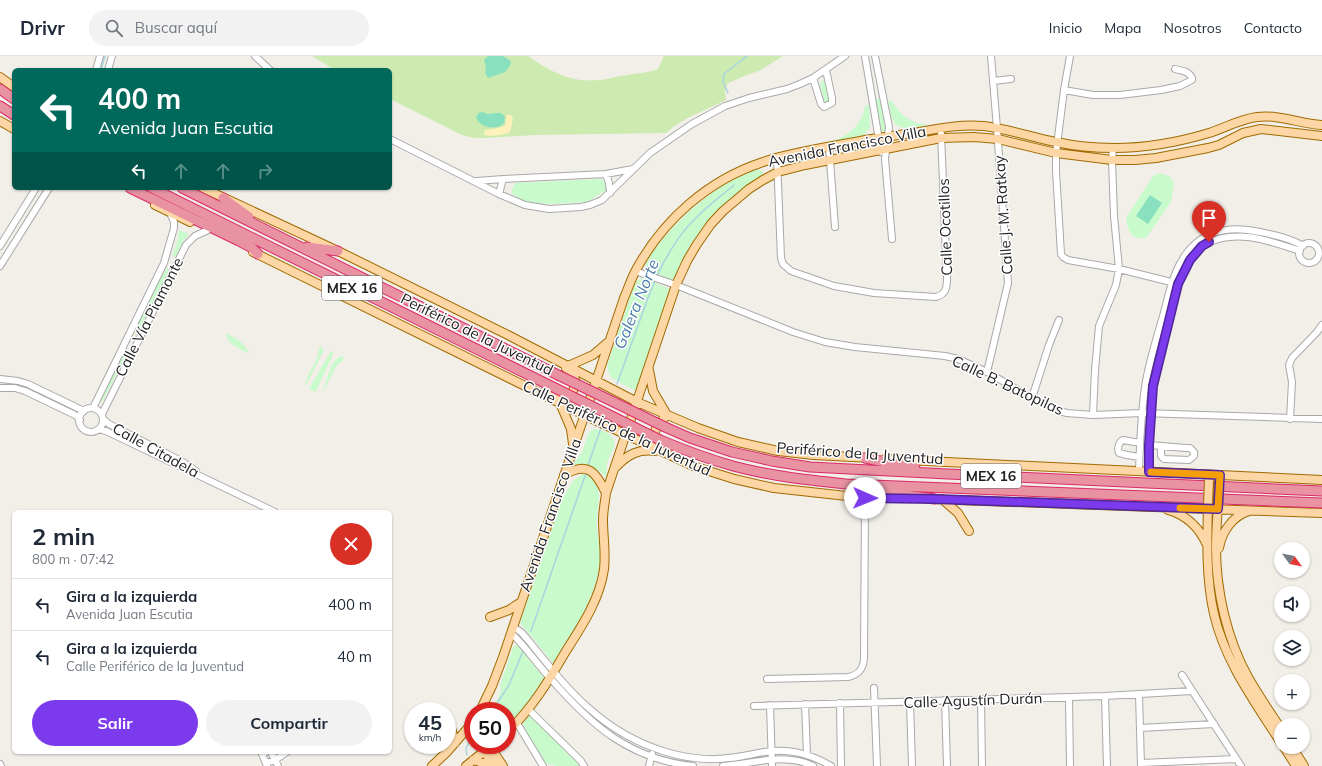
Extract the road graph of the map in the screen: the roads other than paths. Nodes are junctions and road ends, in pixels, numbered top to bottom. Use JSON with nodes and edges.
{"nodes":[{"id":1,"x":100,"y":56,"type":"edge"},
{"id":2,"x":112,"y":56,"type":"edge"},
{"id":3,"x":255,"y":56,"type":"edge"},
{"id":4,"x":845,"y":56,"type":"edge"},
{"id":5,"x":865,"y":56,"type":"edge"},
{"id":6,"x":875,"y":56,"type":"edge"},
{"id":7,"x":991,"y":56,"type":"edge"},
{"id":8,"x":1070,"y":56,"type":"edge"},
{"id":9,"x":97,"y":68,"type":"edge"},
{"id":10,"x":109,"y":68,"type":"edge"},
{"id":11,"x":268,"y":68,"type":"edge"},
{"id":12,"x":1175,"y":69,"type":"dead end"},
{"id":13,"x":826,"y":70,"type":"junction"},
{"id":14,"x":0,"y":77,"type":"edge"},
{"id":15,"x":813,"y":78,"type":"junction"},
{"id":16,"x":1011,"y":79,"type":"dead end"},
{"id":17,"x":993,"y":81,"type":"junction"},
{"id":18,"x":12,"y":86,"type":"edge"},
{"id":19,"x":0,"y":89,"type":"edge"},
{"id":20,"x":1064,"y":90,"type":"junction"},
{"id":21,"x":12,"y":98,"type":"edge"},
{"id":22,"x":0,"y":106,"type":"edge"},
{"id":23,"x":12,"y":114,"type":"edge"},
{"id":24,"x":0,"y":121,"type":"edge"},
{"id":25,"x":1322,"y":125,"type":"edge"},
{"id":26,"x":941,"y":127,"type":"junction"},
{"id":27,"x":12,"y":128,"type":"edge"},
{"id":28,"x":997,"y":128,"type":"junction"},
{"id":29,"x":888,"y":136,"type":"junction"},
{"id":30,"x":1322,"y":136,"type":"edge"},
{"id":31,"x":878,"y":138,"type":"junction"},
{"id":32,"x":941,"y":138,"type":"junction"},
{"id":33,"x":998,"y":139,"type":"junction"},
{"id":34,"x":392,"y":140,"type":"edge"},
{"id":35,"x":1057,"y":142,"type":"junction"},
{"id":36,"x":829,"y":147,"type":"junction"},
{"id":37,"x":1113,"y":148,"type":"junction"},
{"id":38,"x":883,"y":150,"type":"junction"},
{"id":39,"x":1056,"y":153,"type":"junction"},
{"id":40,"x":777,"y":158,"type":"junction"},
{"id":41,"x":831,"y":160,"type":"junction"},
{"id":42,"x":1112,"y":160,"type":"junction"},
{"id":43,"x":634,"y":169,"type":"junction"},
{"id":44,"x":778,"y":172,"type":"junction"},
{"id":45,"x":606,"y":174,"type":"junction"},
{"id":46,"x":503,"y":179,"type":"junction"},
{"id":47,"x":476,"y":182,"type":"junction"},
{"id":48,"x":35,"y":190,"type":"edge"},
{"id":49,"x":48,"y":190,"type":"edge"},
{"id":50,"x":127,"y":190,"type":"edge"},
{"id":51,"x":134,"y":190,"type":"edge"},
{"id":52,"x":148,"y":190,"type":"edge"},
{"id":53,"x":156,"y":190,"type":"edge"},
{"id":54,"x":186,"y":190,"type":"edge"},
{"id":55,"x":207,"y":190,"type":"edge"},
{"id":56,"x":499,"y":194,"type":"junction"},
{"id":57,"x":610,"y":194,"type":"junction"},
{"id":58,"x":223,"y":198,"type":"junction"},
{"id":59,"x":170,"y":213,"type":"junction"},
{"id":60,"x":835,"y":227,"type":"dead end"},
{"id":61,"x":208,"y":230,"type":"junction"},
{"id":62,"x":268,"y":231,"type":"junction"},
{"id":63,"x":892,"y":239,"type":"dead end"},
{"id":64,"x":0,"y":246,"type":"edge"},
{"id":65,"x":300,"y":246,"type":"junction"},
{"id":66,"x":1301,"y":248,"type":"dead end"},
{"id":67,"x":338,"y":251,"type":"junction"},
{"id":68,"x":258,"y":254,"type":"junction"},
{"id":69,"x":0,"y":266,"type":"edge"},
{"id":70,"x":1119,"y":269,"type":"junction"},
{"id":71,"x":316,"y":270,"type":"junction"},
{"id":72,"x":635,"y":271,"type":"junction"},
{"id":73,"x":1175,"y":283,"type":"junction"},
{"id":74,"x":676,"y":285,"type":"junction"},
{"id":75,"x":1059,"y":320,"type":"dead end"},
{"id":76,"x":1321,"y":328,"type":"edge"},
{"id":77,"x":609,"y":341,"type":"junction"},
{"id":78,"x":538,"y":350,"type":"junction"},
{"id":79,"x":568,"y":366,"type":"junction"},
{"id":80,"x":1149,"y":366,"type":"junction"},
{"id":81,"x":648,"y":367,"type":"junction"},
{"id":82,"x":1157,"y":368,"type":"junction"},
{"id":83,"x":987,"y":372,"type":"junction"},
{"id":84,"x":2,"y":378,"type":"edge"},
{"id":85,"x":596,"y":380,"type":"junction"},
{"id":86,"x":517,"y":382,"type":"junction"},
{"id":87,"x":0,"y":388,"type":"edge"},
{"id":88,"x":1032,"y":398,"type":"junction"},
{"id":89,"x":637,"y":402,"type":"junction"},
{"id":90,"x":560,"y":403,"type":"junction"},
{"id":91,"x":92,"y":408,"type":"junction"},
{"id":92,"x":84,"y":411,"type":"junction"},
{"id":93,"x":1142,"y":413,"type":"junction"},
{"id":94,"x":1151,"y":413,"type":"junction"},
{"id":95,"x":584,"y":415,"type":"junction"},
{"id":96,"x":667,"y":415,"type":"junction"},
{"id":97,"x":1093,"y":415,"type":"junction"},
{"id":98,"x":103,"y":416,"type":"junction"},
{"id":99,"x":1290,"y":419,"type":"junction"},
{"id":100,"x":80,"y":420,"type":"junction"},
{"id":101,"x":1322,"y":420,"type":"edge"},
{"id":102,"x":99,"y":429,"type":"junction"},
{"id":103,"x":626,"y":436,"type":"junction"},
{"id":104,"x":1140,"y":443,"type":"junction"},
{"id":105,"x":1149,"y":445,"type":"junction"},
{"id":106,"x":1161,"y":446,"type":"junction"},
{"id":107,"x":651,"y":447,"type":"junction"},
{"id":108,"x":573,"y":449,"type":"junction"},
{"id":109,"x":660,"y":451,"type":"junction"},
{"id":110,"x":1139,"y":457,"type":"junction"},
{"id":111,"x":865,"y":458,"type":"junction"},
{"id":112,"x":615,"y":468,"type":"junction"},
{"id":113,"x":1139,"y":471,"type":"junction"},
{"id":114,"x":1149,"y":472,"type":"junction"},
{"id":115,"x":948,"y":474,"type":"junction"},
{"id":116,"x":564,"y":475,"type":"junction"},
{"id":117,"x":1209,"y":478,"type":"junction"},
{"id":118,"x":1219,"y":478,"type":"junction"},
{"id":119,"x":209,"y":479,"type":"junction"},
{"id":120,"x":1322,"y":480,"type":"edge"},
{"id":121,"x":846,"y":484,"type":"junction"},
{"id":122,"x":1322,"y":491,"type":"edge"},
{"id":123,"x":606,"y":493,"type":"junction"},
{"id":124,"x":939,"y":499,"type":"junction"},
{"id":125,"x":1322,"y":503,"type":"edge"},
{"id":126,"x":865,"y":504,"type":"dead end"},
{"id":127,"x":1208,"y":506,"type":"junction"},
{"id":128,"x":1160,"y":507,"type":"junction"},
{"id":129,"x":1218,"y":507,"type":"junction"},
{"id":130,"x":271,"y":510,"type":"edge"},
{"id":131,"x":1255,"y":510,"type":"junction"},
{"id":132,"x":1322,"y":513,"type":"edge"},
{"id":133,"x":969,"y":531,"type":"dead end"},
{"id":134,"x":1208,"y":548,"type":"junction"},
{"id":135,"x":1216,"y":562,"type":"junction"},
{"id":136,"x":521,"y":602,"type":"junction"},
{"id":137,"x":490,"y":617,"type":"dead end"},
{"id":138,"x":1226,"y":622,"type":"junction"},
{"id":139,"x":1216,"y":624,"type":"junction"},
{"id":140,"x":512,"y":630,"type":"junction"},
{"id":141,"x":552,"y":675,"type":"junction"},
{"id":142,"x":1182,"y":676,"type":"dead end"},
{"id":143,"x":767,"y":679,"type":"dead end"},
{"id":144,"x":874,"y":688,"type":"dead end"},
{"id":145,"x":1192,"y":691,"type":"junction"},
{"id":146,"x":1139,"y":694,"type":"junction"},
{"id":147,"x":1105,"y":696,"type":"junction"},
{"id":148,"x":1069,"y":697,"type":"junction"},
{"id":149,"x":981,"y":699,"type":"junction"},
{"id":150,"x":945,"y":700,"type":"junction"},
{"id":151,"x":484,"y":702,"type":"edge"},
{"id":152,"x":910,"y":702,"type":"junction"},
{"id":153,"x":840,"y":703,"type":"junction"},
{"id":154,"x":875,"y":703,"type":"junction"},
{"id":155,"x":805,"y":704,"type":"junction"},
{"id":156,"x":770,"y":705,"type":"junction"},
{"id":157,"x":754,"y":706,"type":"dead end"},
{"id":158,"x":529,"y":710,"type":"junction"},
{"id":159,"x":1274,"y":718,"type":"edge"},
{"id":160,"x":517,"y":723,"type":"joint"},
{"id":161,"x":1214,"y":724,"type":"junction"},
{"id":162,"x":1140,"y":728,"type":"junction"},
{"id":163,"x":1274,"y":732,"type":"edge"},
{"id":164,"x":464,"y":733,"type":"edge"},
{"id":165,"x":456,"y":742,"type":"edge"},
{"id":166,"x":654,"y":748,"type":"junction"},
{"id":167,"x":772,"y":751,"type":"junction"},
{"id":168,"x":262,"y":754,"type":"edge"},
{"id":169,"x":285,"y":754,"type":"edge"},
{"id":170,"x":444,"y":754,"type":"edge"},
{"id":171,"x":479,"y":754,"type":"edge"},
{"id":172,"x":490,"y":754,"type":"edge"},
{"id":173,"x":493,"y":754,"type":"edge"},
{"id":174,"x":1288,"y":754,"type":"edge"},
{"id":175,"x":1296,"y":754,"type":"edge"},
{"id":176,"x":807,"y":755,"type":"junction"},
{"id":177,"x":651,"y":757,"type":"junction"},
{"id":178,"x":1236,"y":759,"type":"junction"},
{"id":179,"x":473,"y":760,"type":"junction"},
{"id":180,"x":276,"y":763,"type":"edge"},
{"id":181,"x":772,"y":763,"type":"edge"},
{"id":182,"x":1141,"y":764,"type":"edge"},
{"id":183,"x":266,"y":765,"type":"edge"},
{"id":184,"x":809,"y":765,"type":"edge"},
{"id":185,"x":432,"y":766,"type":"edge"},
{"id":186,"x":466,"y":766,"type":"edge"},
{"id":187,"x":494,"y":766,"type":"edge"},
{"id":188,"x":503,"y":766,"type":"edge"},
{"id":189,"x":543,"y":766,"type":"edge"},
{"id":190,"x":584,"y":766,"type":"edge"},
{"id":191,"x":649,"y":766,"type":"edge"},
{"id":192,"x":692,"y":766,"type":"edge"},
{"id":193,"x":722,"y":766,"type":"edge"},
{"id":194,"x":831,"y":766,"type":"edge"},
{"id":195,"x":841,"y":766,"type":"edge"},
{"id":196,"x":877,"y":766,"type":"edge"},
{"id":197,"x":912,"y":766,"type":"edge"},
{"id":198,"x":946,"y":766,"type":"edge"},
{"id":199,"x":982,"y":766,"type":"edge"},
{"id":200,"x":1070,"y":766,"type":"edge"},
{"id":201,"x":1107,"y":766,"type":"edge"},
{"id":202,"x":1241,"y":766,"type":"edge"},
{"id":203,"x":1296,"y":766,"type":"edge"},
{"id":204,"x":1304,"y":766,"type":"edge"}],
"edges":[{"from":1,"to":9,"type":"street"},
{"from":2,"to":10,"type":"street"},
{"from":3,"to":11,"type":"street"},
{"from":4,"to":13,"type":"street"},
{"from":5,"to":31,"type":"street"},
{"from":6,"to":29,"type":"street"},
{"from":7,"to":17,"type":"street","name":"Calle J. M. Ratkay"},
{"from":8,"to":20,"type":"street"},
{"from":12,"to":20,"type":"street"},
{"from":13,"to":15,"type":"street"},
{"from":13,"to":15,"type":"street"},
{"from":14,"to":18,"type":"main road"},
{"from":15,"to":43,"type":"street"},
{"from":16,"to":17,"type":"street"},
{"from":17,"to":28,"type":"street","name":"Calle J. M. Ratkay"},
{"from":19,"to":21,"type":"highway"},
{"from":20,"to":35,"type":"street"},
{"from":22,"to":23,"type":"highway"},
{"from":24,"to":27,"type":"main road"},
{"from":25,"to":37,"type":"main road","name":"Avenida Francisco Villa"},
{"from":26,"to":28,"type":"main road","name":"Avenida Francisco Villa"},
{"from":26,"to":29,"type":"main road","name":"Avenida Francisco Villa"},
{"from":26,"to":32,"type":"street","name":"Calle Ocotillos"},
{"from":28,"to":33,"type":"street","name":"Calle J. M. Ratkay"},
{"from":28,"to":35,"type":"main road","name":"Avenida Francisco Villa"},
{"from":29,"to":31,"type":"main road","name":"Avenida Francisco Villa"},
{"from":29,"to":38,"type":"street"},
{"from":30,"to":42,"type":"main road","name":"Avenida Francisco Villa"},
{"from":31,"to":36,"type":"main road","name":"Avenida Francisco Villa"},
{"from":31,"to":38,"type":"street"},
{"from":32,"to":33,"type":"main road","name":"Avenida Francisco Villa"},
{"from":32,"to":38,"type":"main road","name":"Avenida Francisco Villa"},
{"from":32,"to":44,"type":"street","name":"Calle Ocotillos"},
{"from":33,"to":39,"type":"main road","name":"Avenida Francisco Villa"},
{"from":33,"to":83,"type":"street","name":"Calle J. M. Ratkay"},
{"from":34,"to":47,"type":"street"},
{"from":35,"to":37,"type":"main road","name":"Avenida Francisco Villa"},
{"from":35,"to":39,"type":"street"},
{"from":36,"to":40,"type":"main road","name":"Avenida Francisco Villa"},
{"from":36,"to":41,"type":"street"},
{"from":37,"to":42,"type":"street"},
{"from":38,"to":41,"type":"main road","name":"Avenida Francisco Villa"},
{"from":38,"to":63,"type":"street"},
{"from":39,"to":42,"type":"main road","name":"Avenida Francisco Villa"},
{"from":39,"to":70,"type":"street"},
{"from":40,"to":44,"type":"street","name":"Calle Ocotillos"},
{"from":40,"to":72,"type":"main road","name":"Avenida Francisco Villa"},
{"from":41,"to":44,"type":"main road","name":"Avenida Francisco Villa"},
{"from":41,"to":60,"type":"street"},
{"from":42,"to":70,"type":"street"},
{"from":43,"to":45,"type":"street"},
{"from":43,"to":57,"type":"street"},
{"from":44,"to":74,"type":"main road","name":"Avenida Francisco Villa"},
{"from":45,"to":46,"type":"street"},
{"from":45,"to":57,"type":"street"},
{"from":46,"to":47,"type":"street"},
{"from":46,"to":56,"type":"street"},
{"from":47,"to":56,"type":"street"},
{"from":48,"to":64,"type":"street"},
{"from":49,"to":69,"type":"street"},
{"from":50,"to":59,"type":"main road","name":"Calle Periférico de la Juventud"},
{"from":51,"to":68,"type":"highway"},
{"from":52,"to":71,"type":"highway"},
{"from":53,"to":71,"type":"highway","name":"Periférico de la Juventud","number":"MEX 16"},
{"from":54,"to":62,"type":"highway","name":"Periférico de la Juventud","number":"MEX 16"},
{"from":55,"to":58,"type":"main road"},
{"from":56,"to":57,"type":"street"},
{"from":58,"to":62,"type":"highway"},
{"from":58,"to":67,"type":"main road"},
{"from":59,"to":61,"type":"main road","name":"Calle Periférico de la Juventud"},
{"from":59,"to":91,"type":"street","name":"Calle Vía Piamonte"},
{"from":61,"to":68,"type":"main road","name":"Calle Periférico de la Juventud"},
{"from":61,"to":98,"type":"street","name":"Calle Vía Piamonte"},
{"from":62,"to":65,"type":"highway","name":"Periférico de la Juventud","number":"MEX 16"},
{"from":65,"to":67,"type":"highway"},
{"from":65,"to":115,"type":"highway","name":"Periférico de la Juventud","number":"MEX 16","bridge":true},
{"from":66,"to":73,"type":"street"},
{"from":67,"to":78,"type":"main road"},
{"from":68,"to":86,"type":"main road","name":"Calle Periférico de la Juventud"},
{"from":70,"to":73,"type":"street"},
{"from":70,"to":97,"type":"street"},
{"from":71,"to":121,"type":"highway","name":"Periférico de la Juventud","number":"MEX 16","bridge":true},
{"from":72,"to":74,"type":"street","name":"Calle B. Batopilas"},
{"from":72,"to":77,"type":"main road","name":"Avenida Francisco Villa"},
{"from":73,"to":80,"type":"street"},
{"from":73,"to":82,"type":"street"},
{"from":74,"to":81,"type":"main road","name":"Avenida Francisco Villa"},
{"from":74,"to":83,"type":"street","name":"Calle B. Batopilas"},
{"from":75,"to":88,"type":"street"},
{"from":76,"to":99,"type":"street"},
{"from":77,"to":79,"type":"main road"},
{"from":77,"to":85,"type":"main road","name":"Avenida Francisco Villa"},
{"from":78,"to":79,"type":"main road"},
{"from":78,"to":86,"type":"main road"},
{"from":79,"to":85,"type":"main road"},
{"from":80,"to":82,"type":"street"},
{"from":80,"to":93,"type":"street"},
{"from":81,"to":89,"type":"main road","name":"Avenida Francisco Villa"},
{"from":81,"to":96,"type":"main road"},
{"from":82,"to":94,"type":"street"},
{"from":83,"to":88,"type":"street","name":"Calle B. Batopilas"},
{"from":84,"to":92,"type":"street"},
{"from":85,"to":89,"type":"main road"},
{"from":85,"to":95,"type":"main road","name":"Avenida Francisco Villa"},
{"from":86,"to":90,"type":"main road","name":"Calle Periférico de la Juventud"},
{"from":87,"to":100,"type":"street"},
{"from":88,"to":97,"type":"street","name":"Calle B. Batopilas"},
{"from":89,"to":96,"type":"main road"},
{"from":89,"to":103,"type":"main road","name":"Avenida Francisco Villa"},
{"from":90,"to":95,"type":"main road","name":"Calle Periférico de la Juventud"},
{"from":90,"to":108,"type":"main road"},
{"from":91,"to":92,"type":"street"},
{"from":91,"to":98,"type":"street"},
{"from":92,"to":100,"type":"street"},
{"from":93,"to":94,"type":"street","name":"Calle B. Batopilas"},
{"from":93,"to":97,"type":"street","name":"Calle B. Batopilas"},
{"from":93,"to":104,"type":"street"},
{"from":94,"to":99,"type":"street","name":"Calle B. Batopilas"},
{"from":94,"to":105,"type":"street"},
{"from":95,"to":103,"type":"main road","name":"Calle Periférico de la Juventud"},
{"from":95,"to":108,"type":"main road","name":"Avenida Francisco Villa"},
{"from":96,"to":107,"type":"main road"},
{"from":96,"to":111,"type":"main road"},
{"from":98,"to":102,"type":"street"},
{"from":98,"to":119,"type":"street","name":"Calle Citadela"},
{"from":99,"to":101,"type":"street","name":"Calle B. Batopilas"},
{"from":100,"to":102,"type":"street"},
{"from":102,"to":119,"type":"street","name":"Calle Citadela"},
{"from":103,"to":107,"type":"main road","name":"Calle Periférico de la Juventud"},
{"from":103,"to":112,"type":"main road","name":"Avenida Francisco Villa"},
{"from":104,"to":110,"type":"street"},
{"from":104,"to":110,"type":"street"},
{"from":105,"to":106,"type":"street"},
{"from":105,"to":114,"type":"street"},
{"from":106,"to":106,"type":"street"},
{"from":107,"to":109,"type":"main road","name":"Calle Periférico de la Juventud"},
{"from":108,"to":116,"type":"main road","name":"Avenida Francisco Villa"},
{"from":109,"to":112,"type":"main road"},
{"from":109,"to":124,"type":"main road","name":"Calle Periférico de la Juventud"},
{"from":110,"to":113,"type":"street"},
{"from":111,"to":113,"type":"main road"},
{"from":111,"to":115,"type":"highway"},
{"from":112,"to":123,"type":"main road","name":"Avenida Francisco Villa"},
{"from":113,"to":114,"type":"main road"},
{"from":114,"to":117,"type":"main road"},
{"from":115,"to":122,"type":"highway","name":"Periférico de la Juventud","number":"MEX 16"},
{"from":116,"to":123,"type":"main road"},
{"from":116,"to":136,"type":"main road","name":"Avenida Francisco Villa"},
{"from":117,"to":118,"type":"main road"},
{"from":117,"to":127,"type":"main road","bridge":true},
{"from":118,"to":120,"type":"main road"},
{"from":118,"to":129,"type":"main road","bridge":true},
{"from":119,"to":130,"type":"street","name":"Calle Citadela"},
{"from":121,"to":124,"type":"highway"},
{"from":121,"to":125,"type":"highway","name":"Periférico de la Juventud","number":"MEX 16"},
{"from":123,"to":141,"type":"main road","name":"Avenida Francisco Villa"},
{"from":124,"to":128,"type":"main road","name":"Calle Periférico de la Juventud"},
{"from":124,"to":133,"type":"main road"},
{"from":126,"to":143,"type":"street"},
{"from":127,"to":128,"type":"main road","name":"Calle Periférico de la Juventud"},
{"from":127,"to":129,"type":"main road","name":"Calle Periférico de la Juventud"},
{"from":127,"to":134,"type":"main road"},
{"from":128,"to":134,"type":"main road"},
{"from":129,"to":131,"type":"main road","name":"Calle Periférico de la Juventud"},
{"from":129,"to":135,"type":"main road"},
{"from":131,"to":132,"type":"main road","name":"Calle Periférico de la Juventud"},
{"from":131,"to":135,"type":"main road"},
{"from":134,"to":139,"type":"main road"},
{"from":135,"to":138,"type":"main road"},
{"from":136,"to":137,"type":"main road"},
{"from":136,"to":140,"type":"main road","name":"Avenida Francisco Villa"},
{"from":138,"to":139,"type":"main road"},
{"from":138,"to":159,"type":"main road"},
{"from":139,"to":163,"type":"main road"},
{"from":140,"to":141,"type":"street"},
{"from":140,"to":151,"type":"main road","name":"Avenida Francisco Villa"},
{"from":141,"to":158,"type":"main road","name":"Avenida Francisco Villa"},
{"from":141,"to":166,"type":"street"},
{"from":141,"to":177,"type":"street"},
{"from":142,"to":145,"type":"street"},
{"from":144,"to":154,"type":"street"},
{"from":145,"to":146,"type":"street","name":"Calle Agustín Durán"},
{"from":145,"to":161,"type":"street"},
{"from":146,"to":147,"type":"street","name":"Calle Agustín Durán"},
{"from":146,"to":162,"type":"street"},
{"from":147,"to":148,"type":"street","name":"Calle Agustín Durán"},
{"from":147,"to":201,"type":"street"},
{"from":148,"to":149,"type":"street","name":"Calle Agustín Durán"},
{"from":148,"to":200,"type":"street"},
{"from":149,"to":150,"type":"street","name":"Calle Agustín Durán"},
{"from":149,"to":199,"type":"street"},
{"from":150,"to":152,"type":"street","name":"Calle Agustín Durán"},
{"from":150,"to":198,"type":"street"},
{"from":152,"to":154,"type":"street","name":"Calle Agustín Durán"},
{"from":152,"to":197,"type":"street"},
{"from":153,"to":154,"type":"street","name":"Calle Agustín Durán"},
{"from":153,"to":155,"type":"street","name":"Calle Agustín Durán"},
{"from":153,"to":195,"type":"street"},
{"from":154,"to":196,"type":"street"},
{"from":155,"to":156,"type":"street","name":"Calle Agustín Durán"},
{"from":155,"to":176,"type":"street"},
{"from":156,"to":157,"type":"street","name":"Calle Agustín Durán"},
{"from":156,"to":167,"type":"street"},
{"from":158,"to":160,"type":"main road","name":"Avenida Francisco Villa"},
{"from":158,"to":190,"type":"street"},
{"from":160,"to":189,"type":"street"},
{"from":161,"to":162,"type":"street"},
{"from":161,"to":178,"type":"street"},
{"from":162,"to":182,"type":"street"},
{"from":164,"to":165,"type":"main road"},
{"from":166,"to":167,"type":"street"},
{"from":166,"to":177,"type":"street"},
{"from":167,"to":176,"type":"street"},
{"from":167,"to":181,"type":"street"},
{"from":168,"to":183,"type":"street"},
{"from":169,"to":180,"type":"street"},
{"from":170,"to":185,"type":"main road"},
{"from":171,"to":179,"type":"main road"},
{"from":172,"to":187,"type":"main road"},
{"from":173,"to":188,"type":"main road"},
{"from":174,"to":203,"type":"main road"},
{"from":175,"to":204,"type":"main road"},
{"from":176,"to":194,"type":"street"},
{"from":177,"to":191,"type":"street"},
{"from":177,"to":192,"type":"street"},
{"from":178,"to":182,"type":"street"},
{"from":178,"to":202,"type":"street"},
{"from":179,"to":186,"type":"main road"},
{"from":179,"to":187,"type":"main road"},
{"from":180,"to":183,"type":"street"},
{"from":181,"to":184,"type":"street"},
{"from":181,"to":193,"type":"street"}]}
